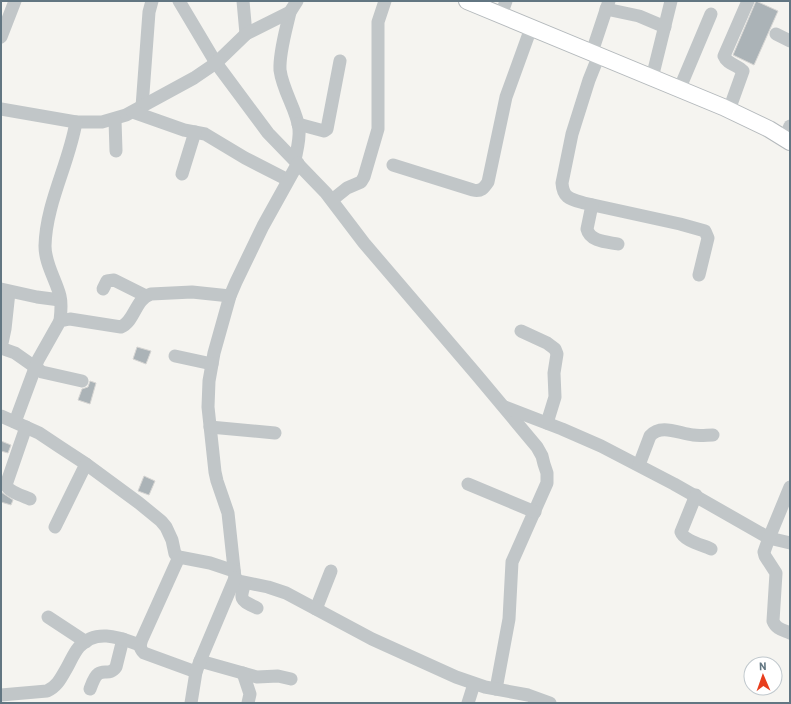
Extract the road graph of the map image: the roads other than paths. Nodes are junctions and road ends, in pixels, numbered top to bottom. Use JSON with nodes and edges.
{"nodes":[{"id":1,"x":15,"y":1,"type":"edge"},
{"id":2,"x":152,"y":1,"type":"edge"},
{"id":3,"x":179,"y":1,"type":"edge"},
{"id":4,"x":243,"y":1,"type":"edge"},
{"id":5,"x":385,"y":1,"type":"edge"},
{"id":6,"x":467,"y":1,"type":"edge"},
{"id":7,"x":671,"y":1,"type":"edge"},
{"id":8,"x":748,"y":1,"type":"edge"},
{"id":9,"x":607,"y":5,"type":"edge"},
{"id":10,"x":293,"y":6,"type":"edge"},
{"id":11,"x":504,"y":8,"type":"edge"},
{"id":12,"x":712,"y":14,"type":"dead end"},
{"id":13,"x":665,"y":27,"type":"junction"},
{"id":14,"x":531,"y":28,"type":"junction"},
{"id":15,"x":246,"y":34,"type":"junction"},
{"id":16,"x":776,"y":34,"type":"dead end"},
{"id":17,"x":1,"y":37,"type":"edge"},
{"id":18,"x":790,"y":41,"type":"edge"},
{"id":19,"x":596,"y":54,"type":"junction"},
{"id":20,"x":340,"y":61,"type":"dead end"},
{"id":21,"x":216,"y":63,"type":"junction"},
{"id":22,"x":652,"y":78,"type":"junction"},
{"id":23,"x":679,"y":90,"type":"junction"},
{"id":24,"x":1,"y":109,"type":"edge"},
{"id":25,"x":138,"y":109,"type":"junction"},
{"id":26,"x":729,"y":110,"type":"junction"},
{"id":27,"x":115,"y":120,"type":"junction"},
{"id":28,"x":76,"y":122,"type":"junction"},
{"id":29,"x":298,"y":124,"type":"junction"},
{"id":30,"x":194,"y":132,"type":"junction"},
{"id":31,"x":788,"y":136,"type":"edge"},
{"id":32,"x":116,"y":150,"type":"dead end"},
{"id":33,"x":297,"y":161,"type":"junction"},
{"id":34,"x":393,"y":166,"type":"dead end"},
{"id":35,"x":182,"y":174,"type":"dead end"},
{"id":36,"x":288,"y":180,"type":"junction"},
{"id":37,"x":332,"y":200,"type":"junction"},
{"id":38,"x":592,"y":205,"type":"junction"},
{"id":39,"x":618,"y":244,"type":"dead end"},
{"id":40,"x":699,"y":275,"type":"dead end"},
{"id":41,"x":103,"y":289,"type":"dead end"},
{"id":42,"x":5,"y":290,"type":"edge"},
{"id":43,"x":146,"y":296,"type":"junction"},
{"id":44,"x":230,"y":296,"type":"junction"},
{"id":45,"x":60,"y":300,"type":"junction"},
{"id":46,"x":60,"y":320,"type":"junction"},
{"id":47,"x":521,"y":331,"type":"dead end"},
{"id":48,"x":175,"y":356,"type":"dead end"},
{"id":49,"x":212,"y":364,"type":"junction"},
{"id":50,"x":36,"y":366,"type":"junction"},
{"id":51,"x":82,"y":381,"type":"dead end"},
{"id":52,"x":504,"y":406,"type":"junction"},
{"id":53,"x":1,"y":417,"type":"edge"},
{"id":54,"x":547,"y":423,"type":"junction"},
{"id":55,"x":21,"y":425,"type":"junction"},
{"id":56,"x":210,"y":427,"type":"junction"},
{"id":57,"x":275,"y":433,"type":"dead end"},
{"id":58,"x":713,"y":435,"type":"dead end"},
{"id":59,"x":86,"y":464,"type":"junction"},
{"id":60,"x":639,"y":465,"type":"junction"},
{"id":61,"x":468,"y":484,"type":"dead end"},
{"id":62,"x":790,"y":487,"type":"edge"},
{"id":63,"x":696,"y":496,"type":"junction"},
{"id":64,"x":30,"y":500,"type":"dead end"},
{"id":65,"x":535,"y":512,"type":"junction"},
{"id":66,"x":55,"y":527,"type":"dead end"},
{"id":67,"x":768,"y":538,"type":"junction"},
{"id":68,"x":790,"y":543,"type":"edge"},
{"id":69,"x":711,"y":549,"type":"dead end"},
{"id":70,"x":179,"y":557,"type":"junction"},
{"id":71,"x":331,"y":571,"type":"dead end"},
{"id":72,"x":238,"y":577,"type":"junction"},
{"id":73,"x":257,"y":608,"type":"dead end"},
{"id":74,"x":316,"y":609,"type":"junction"},
{"id":75,"x":48,"y":617,"type":"dead end"},
{"id":76,"x":790,"y":632,"type":"edge"},
{"id":77,"x":123,"y":639,"type":"junction"},
{"id":78,"x":86,"y":642,"type":"junction"},
{"id":79,"x":140,"y":645,"type":"junction"},
{"id":80,"x":198,"y":667,"type":"junction"},
{"id":81,"x":243,"y":673,"type":"junction"},
{"id":82,"x":292,"y":678,"type":"dead end"},
{"id":83,"x":474,"y":684,"type":"junction"},
{"id":84,"x":90,"y":689,"type":"dead end"},
{"id":85,"x":496,"y":689,"type":"junction"},
{"id":86,"x":8,"y":697,"type":"edge"},
{"id":87,"x":191,"y":703,"type":"edge"},
{"id":88,"x":248,"y":703,"type":"edge"},
{"id":89,"x":468,"y":703,"type":"edge"},
{"id":90,"x":550,"y":703,"type":"edge"}],
"edges":[{"from":1,"to":17,"type":"street"},
{"from":2,"to":25,"type":"street"},
{"from":3,"to":21,"type":"street"},
{"from":4,"to":15,"type":"street"},
{"from":5,"to":37,"type":"street"},
{"from":6,"to":11,"type":"main road"},
{"from":7,"to":13,"type":"street"},
{"from":8,"to":26,"type":"street"},
{"from":9,"to":13,"type":"street"},
{"from":9,"to":19,"type":"street"},
{"from":10,"to":15,"type":"street"},
{"from":10,"to":29,"type":"street"},
{"from":11,"to":14,"type":"main road"},
{"from":12,"to":23,"type":"street"},
{"from":13,"to":22,"type":"street"},
{"from":14,"to":19,"type":"main road"},
{"from":14,"to":34,"type":"street"},
{"from":15,"to":21,"type":"street"},
{"from":16,"to":18,"type":"street"},
{"from":19,"to":22,"type":"main road"},
{"from":19,"to":38,"type":"street"},
{"from":20,"to":29,"type":"street"},
{"from":21,"to":25,"type":"street"},
{"from":21,"to":33,"type":"street"},
{"from":22,"to":23,"type":"main road"},
{"from":23,"to":26,"type":"main road"},
{"from":24,"to":28,"type":"street"},
{"from":25,"to":27,"type":"street"},
{"from":25,"to":30,"type":"street"},
{"from":26,"to":31,"type":"main road"},
{"from":27,"to":28,"type":"street"},
{"from":27,"to":32,"type":"street"},
{"from":28,"to":45,"type":"street"},
{"from":29,"to":33,"type":"street"},
{"from":30,"to":35,"type":"street"},
{"from":30,"to":36,"type":"street"},
{"from":33,"to":36,"type":"street"},
{"from":33,"to":37,"type":"street"},
{"from":36,"to":44,"type":"street"},
{"from":37,"to":52,"type":"street"},
{"from":38,"to":39,"type":"street"},
{"from":38,"to":40,"type":"street"},
{"from":41,"to":43,"type":"street"},
{"from":42,"to":45,"type":"street"},
{"from":42,"to":50,"type":"street"},
{"from":43,"to":44,"type":"street"},
{"from":43,"to":46,"type":"street"},
{"from":44,"to":49,"type":"street"},
{"from":45,"to":46,"type":"street"},
{"from":46,"to":50,"type":"street"},
{"from":47,"to":54,"type":"street"},
{"from":48,"to":49,"type":"street"},
{"from":49,"to":56,"type":"street"},
{"from":50,"to":51,"type":"street"},
{"from":50,"to":55,"type":"street"},
{"from":52,"to":54,"type":"street"},
{"from":52,"to":65,"type":"street"},
{"from":53,"to":55,"type":"street"},
{"from":54,"to":60,"type":"street"},
{"from":55,"to":59,"type":"street"},
{"from":55,"to":64,"type":"street"},
{"from":56,"to":57,"type":"street"},
{"from":56,"to":72,"type":"street"},
{"from":58,"to":60,"type":"street"},
{"from":59,"to":66,"type":"street"},
{"from":59,"to":70,"type":"street"},
{"from":60,"to":63,"type":"street"},
{"from":61,"to":65,"type":"street"},
{"from":62,"to":67,"type":"street"},
{"from":63,"to":67,"type":"street"},
{"from":63,"to":69,"type":"street"},
{"from":65,"to":85,"type":"street"},
{"from":67,"to":68,"type":"street"},
{"from":67,"to":76,"type":"street"},
{"from":70,"to":72,"type":"street"},
{"from":70,"to":79,"type":"street"},
{"from":71,"to":74,"type":"street"},
{"from":72,"to":73,"type":"street"},
{"from":72,"to":74,"type":"street"},
{"from":72,"to":80,"type":"street"},
{"from":74,"to":83,"type":"street"},
{"from":75,"to":78,"type":"street"},
{"from":77,"to":78,"type":"street"},
{"from":77,"to":79,"type":"street"},
{"from":77,"to":84,"type":"street"},
{"from":78,"to":86,"type":"street"},
{"from":79,"to":80,"type":"street"},
{"from":80,"to":81,"type":"street"},
{"from":80,"to":87,"type":"street"},
{"from":81,"to":82,"type":"street"},
{"from":81,"to":88,"type":"street"},
{"from":83,"to":85,"type":"street"},
{"from":83,"to":89,"type":"street"},
{"from":85,"to":90,"type":"street"}]}
